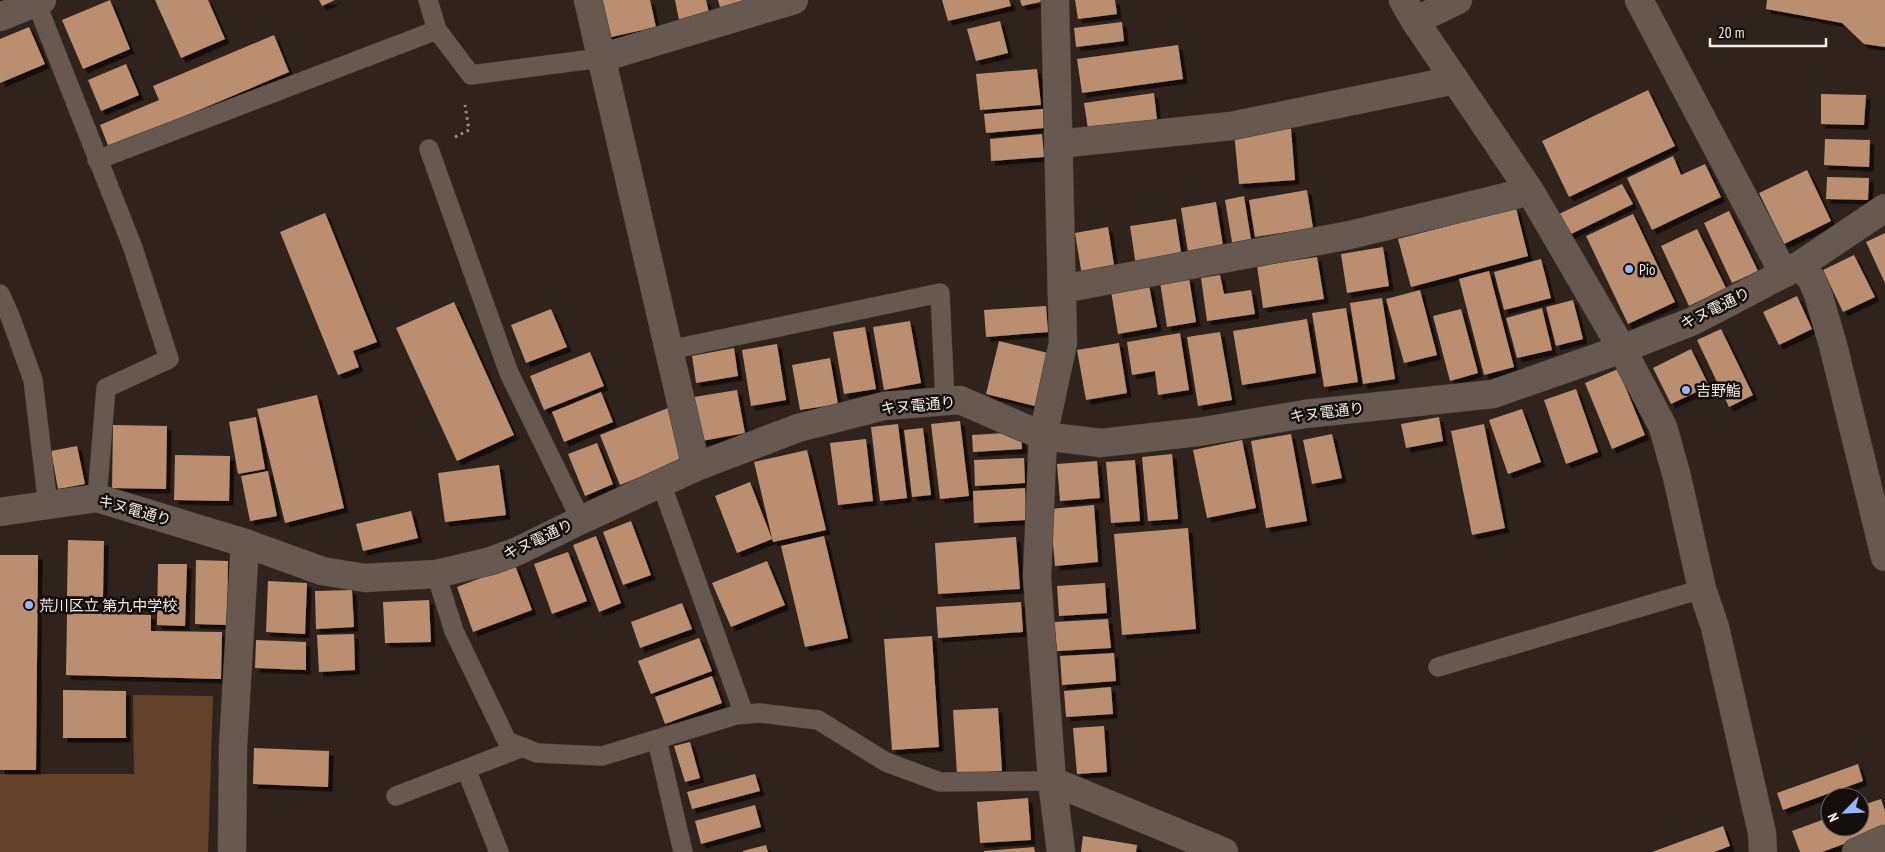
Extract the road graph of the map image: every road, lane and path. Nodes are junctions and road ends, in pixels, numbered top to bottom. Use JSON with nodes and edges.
{"nodes":[{"id":1,"x":428,"y":0,"type":"edge"},
{"id":2,"x":588,"y":0,"type":"edge"},
{"id":3,"x":794,"y":0,"type":"edge"},
{"id":4,"x":1055,"y":0,"type":"edge"},
{"id":5,"x":1458,"y":0,"type":"edge"},
{"id":6,"x":1639,"y":0,"type":"edge"},
{"id":7,"x":39,"y":1,"type":"edge"},
{"id":8,"x":1409,"y":10,"type":"edge"},
{"id":9,"x":0,"y":16,"type":"edge"},
{"id":10,"x":437,"y":30,"type":"junction"},
{"id":11,"x":600,"y":58,"type":"junction"},
{"id":12,"x":471,"y":75,"type":"junction"},
{"id":13,"x":1454,"y":80,"type":"junction"},
{"id":14,"x":1058,"y":144,"type":"junction"},
{"id":15,"x":430,"y":148,"type":"joint"},
{"id":16,"x":97,"y":160,"type":"junction"},
{"id":17,"x":1530,"y":191,"type":"junction"},
{"id":18,"x":1885,"y":205,"type":"edge"},
{"id":19,"x":1792,"y":270,"type":"junction"},
{"id":20,"x":1062,"y":289,"type":"junction"},
{"id":21,"x":0,"y":294,"type":"edge"},
{"id":22,"x":1622,"y":349,"type":"junction"},
{"id":23,"x":669,"y":350,"type":"junction"},
{"id":24,"x":945,"y":401,"type":"junction"},
{"id":25,"x":1043,"y":436,"type":"junction"},
{"id":26,"x":696,"y":467,"type":"junction"},
{"id":27,"x":661,"y":483,"type":"junction"},
{"id":28,"x":97,"y":498,"type":"junction"},
{"id":29,"x":48,"y":505,"type":"junction"},
{"id":30,"x":0,"y":512,"type":"edge"},
{"id":31,"x":581,"y":520,"type":"junction"},
{"id":32,"x":245,"y":543,"type":"junction"},
{"id":33,"x":1885,"y":557,"type":"edge"},
{"id":34,"x":436,"y":574,"type":"junction"},
{"id":35,"x":1702,"y":588,"type":"junction"},
{"id":36,"x":1438,"y":667,"type":"dead end"},
{"id":37,"x":744,"y":714,"type":"junction"},
{"id":38,"x":657,"y":740,"type":"junction"},
{"id":39,"x":523,"y":747,"type":"junction"},
{"id":40,"x":466,"y":769,"type":"junction"},
{"id":41,"x":1052,"y":781,"type":"junction"},
{"id":42,"x":396,"y":796,"type":"dead end"},
{"id":43,"x":1885,"y":840,"type":"edge"},
{"id":44,"x":232,"y":852,"type":"edge"},
{"id":45,"x":499,"y":852,"type":"edge"},
{"id":46,"x":684,"y":852,"type":"edge"},
{"id":47,"x":1061,"y":852,"type":"edge"},
{"id":48,"x":1224,"y":852,"type":"edge"},
{"id":49,"x":1763,"y":852,"type":"edge"},
{"id":50,"x":1856,"y":852,"type":"edge"}],
"edges":[{"from":1,"to":10,"type":"lane"},
{"from":2,"to":11,"type":"street"},
{"from":3,"to":11,"type":"street"},
{"from":4,"to":14,"type":"street"},
{"from":5,"to":8,"type":"street"},
{"from":6,"to":19,"type":"street"},
{"from":7,"to":9,"type":"street"},
{"from":7,"to":16,"type":"lane"},
{"from":8,"to":13,"type":"street"},
{"from":10,"to":12,"type":"lane"},
{"from":10,"to":16,"type":"lane"},
{"from":11,"to":12,"type":"lane"},
{"from":11,"to":23,"type":"street"},
{"from":12,"to":15,"type":"path"},
{"from":13,"to":14,"type":"street"},
{"from":13,"to":17,"type":"street"},
{"from":14,"to":20,"type":"street"},
{"from":15,"to":31,"type":"lane"},
{"from":16,"to":28,"type":"lane"},
{"from":17,"to":20,"type":"street"},
{"from":17,"to":22,"type":"street"},
{"from":18,"to":19,"type":"street","name":"キヌ電通り"},
{"from":19,"to":22,"type":"street","name":"キヌ電通り"},
{"from":19,"to":33,"type":"street"},
{"from":20,"to":25,"type":"street"},
{"from":21,"to":29,"type":"lane"},
{"from":22,"to":25,"type":"street","name":"キヌ電通り"},
{"from":22,"to":35,"type":"street"},
{"from":23,"to":24,"type":"lane"},
{"from":23,"to":26,"type":"street"},
{"from":24,"to":25,"type":"street","name":"キヌ電通り"},
{"from":24,"to":26,"type":"street","name":"キヌ電通り"},
{"from":25,"to":41,"type":"street"},
{"from":26,"to":27,"type":"street","name":"キヌ電通り"},
{"from":27,"to":31,"type":"street","name":"キヌ電通り"},
{"from":27,"to":37,"type":"lane"},
{"from":28,"to":29,"type":"street","name":"キヌ電通り"},
{"from":28,"to":32,"type":"street","name":"キヌ電通り"},
{"from":29,"to":30,"type":"street","name":"キヌ電通り"},
{"from":31,"to":34,"type":"street","name":"キヌ電通り"},
{"from":32,"to":34,"type":"street","name":"キヌ電通り"},
{"from":32,"to":44,"type":"street"},
{"from":34,"to":39,"type":"lane"},
{"from":35,"to":36,"type":"lane"},
{"from":35,"to":49,"type":"street"},
{"from":37,"to":38,"type":"lane"},
{"from":37,"to":41,"type":"lane"},
{"from":38,"to":39,"type":"lane"},
{"from":38,"to":46,"type":"lane"},
{"from":39,"to":40,"type":"lane"},
{"from":40,"to":42,"type":"lane"},
{"from":40,"to":45,"type":"lane"},
{"from":41,"to":47,"type":"street"},
{"from":41,"to":48,"type":"street"},
{"from":43,"to":50,"type":"street"}]}
